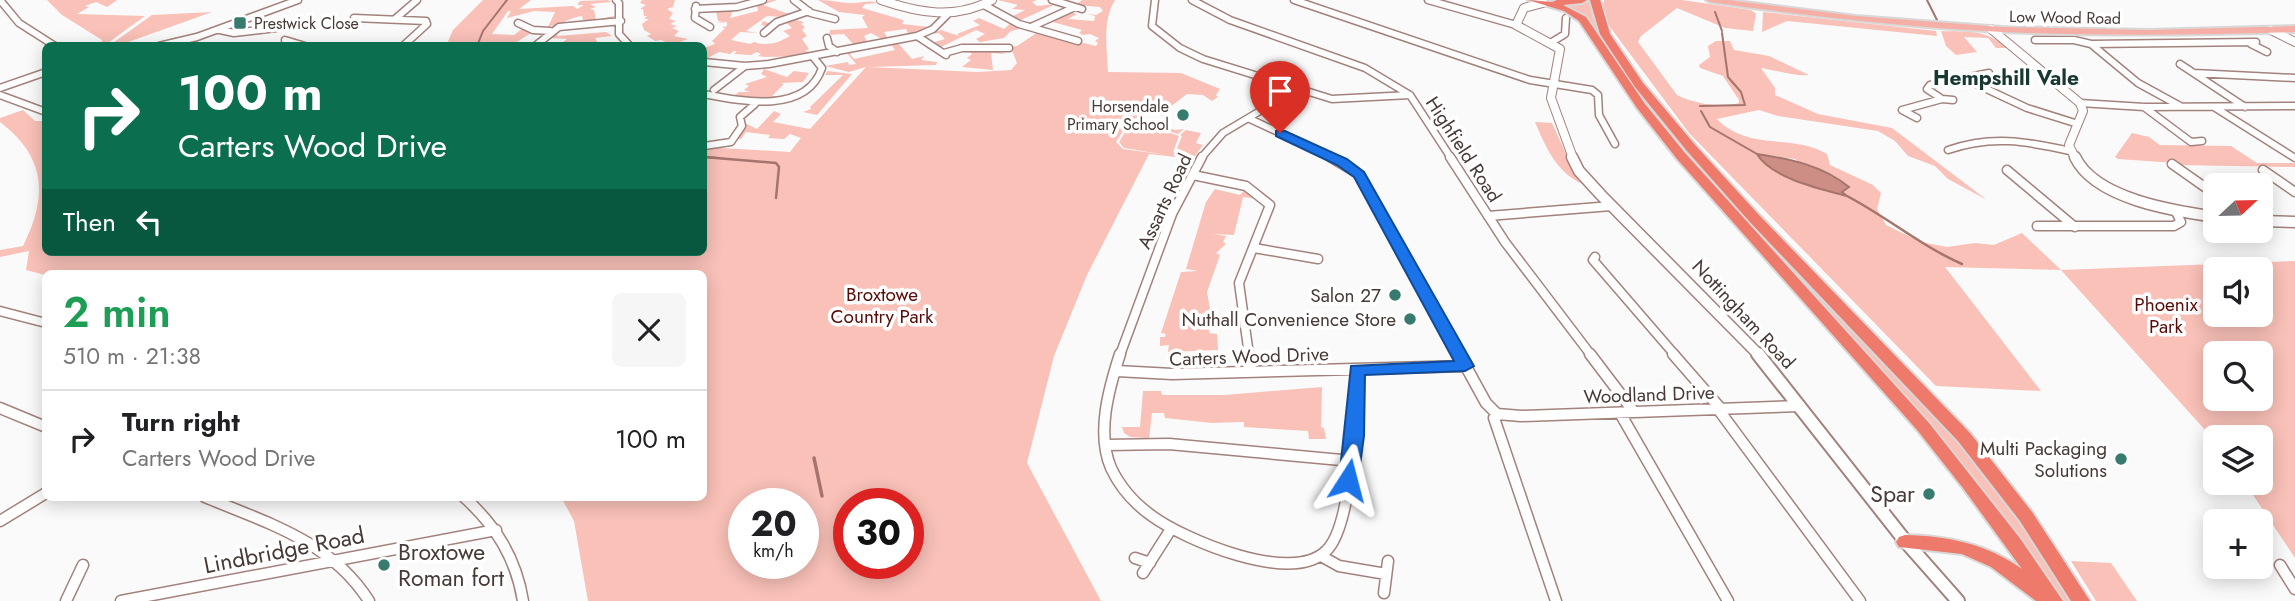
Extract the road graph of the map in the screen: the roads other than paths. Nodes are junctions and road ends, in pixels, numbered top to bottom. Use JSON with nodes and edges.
{"nodes":[{"id":1,"x":0,"y":0,"type":"edge"},
{"id":2,"x":298,"y":0,"type":"edge"},
{"id":3,"x":417,"y":0,"type":"edge"},
{"id":4,"x":617,"y":0,"type":"edge"},
{"id":5,"x":763,"y":0,"type":"edge"},
{"id":6,"x":794,"y":0,"type":"edge"},
{"id":7,"x":881,"y":0,"type":"edge"},
{"id":8,"x":992,"y":0,"type":"edge"},
{"id":9,"x":1057,"y":0,"type":"edge"},
{"id":10,"x":1155,"y":0,"type":"edge"},
{"id":11,"x":1192,"y":0,"type":"edge"},
{"id":12,"x":1294,"y":0,"type":"edge"},
{"id":13,"x":1427,"y":0,"type":"edge"},
{"id":14,"x":1519,"y":0,"type":"edge"},
{"id":15,"x":1582,"y":0,"type":"edge"},
{"id":16,"x":1595,"y":0,"type":"edge"},
{"id":17,"x":1710,"y":0,"type":"edge"},
{"id":18,"x":1543,"y":1,"type":"edge"},
{"id":19,"x":985,"y":5,"type":"junction"},
{"id":20,"x":1524,"y":8,"type":"junction"},
{"id":21,"x":809,"y":11,"type":"junction"},
{"id":22,"x":947,"y":15,"type":"junction"},
{"id":23,"x":1566,"y":18,"type":"dead end"},
{"id":24,"x":394,"y":19,"type":"junction"},
{"id":25,"x":835,"y":19,"type":"dead end"},
{"id":26,"x":345,"y":20,"type":"dead end"},
{"id":27,"x":531,"y":21,"type":"dead end"},
{"id":28,"x":621,"y":21,"type":"junction"},
{"id":29,"x":1516,"y":25,"type":"junction"},
{"id":30,"x":1031,"y":27,"type":"junction"},
{"id":31,"x":271,"y":28,"type":"dead end"},
{"id":32,"x":1992,"y":29,"type":"junction"},
{"id":33,"x":2295,"y":29,"type":"edge"},
{"id":34,"x":218,"y":30,"type":"junction"},
{"id":35,"x":777,"y":30,"type":"dead end"},
{"id":36,"x":2271,"y":30,"type":"junction"},
{"id":37,"x":698,"y":31,"type":"dead end"},
{"id":38,"x":550,"y":32,"type":"junction"},
{"id":39,"x":917,"y":36,"type":"junction"},
{"id":40,"x":827,"y":38,"type":"dead end"},
{"id":41,"x":285,"y":40,"type":"dead end"},
{"id":42,"x":2035,"y":40,"type":"dead end"},
{"id":43,"x":1078,"y":41,"type":"dead end"},
{"id":44,"x":49,"y":42,"type":"edge"},
{"id":45,"x":174,"y":42,"type":"edge"},
{"id":46,"x":292,"y":42,"type":"edge"},
{"id":47,"x":407,"y":42,"type":"edge"},
{"id":48,"x":539,"y":42,"type":"edge"},
{"id":49,"x":626,"y":42,"type":"edge"},
{"id":50,"x":1552,"y":42,"type":"junction"},
{"id":51,"x":2295,"y":42,"type":"edge"},
{"id":52,"x":2091,"y":44,"type":"junction"},
{"id":53,"x":1009,"y":48,"type":"dead end"},
{"id":54,"x":837,"y":52,"type":"junction"},
{"id":55,"x":2267,"y":52,"type":"dead end"},
{"id":56,"x":814,"y":58,"type":"junction"},
{"id":57,"x":2096,"y":59,"type":"dead end"},
{"id":58,"x":2107,"y":59,"type":"junction"},
{"id":59,"x":707,"y":62,"type":"edge"},
{"id":60,"x":2180,"y":64,"type":"dead end"},
{"id":61,"x":746,"y":66,"type":"junction"},
{"id":62,"x":1989,"y":72,"type":"dead end"},
{"id":63,"x":2193,"y":72,"type":"junction"},
{"id":64,"x":42,"y":73,"type":"edge"},
{"id":65,"x":1963,"y":78,"type":"junction"},
{"id":66,"x":2294,"y":79,"type":"edge"},
{"id":67,"x":1552,"y":83,"type":"junction"},
{"id":68,"x":1,"y":87,"type":"edge"},
{"id":69,"x":1297,"y":89,"type":"junction"},
{"id":70,"x":714,"y":90,"type":"dead end"},
{"id":71,"x":0,"y":95,"type":"edge"},
{"id":72,"x":707,"y":95,"type":"edge"},
{"id":73,"x":1410,"y":95,"type":"junction"},
{"id":74,"x":1942,"y":99,"type":"junction"},
{"id":75,"x":1953,"y":100,"type":"dead end"},
{"id":76,"x":2080,"y":103,"type":"junction"},
{"id":77,"x":755,"y":104,"type":"junction"},
{"id":78,"x":2180,"y":106,"type":"junction"},
{"id":79,"x":2295,"y":106,"type":"edge"},
{"id":80,"x":2144,"y":107,"type":"junction"},
{"id":81,"x":2214,"y":107,"type":"junction"},
{"id":82,"x":2245,"y":107,"type":"junction"},
{"id":83,"x":42,"y":111,"type":"edge"},
{"id":84,"x":1916,"y":118,"type":"dead end"},
{"id":85,"x":1250,"y":119,"type":"junction"},
{"id":86,"x":2078,"y":124,"type":"junction"},
{"id":87,"x":2202,"y":141,"type":"dead end"},
{"id":88,"x":1615,"y":144,"type":"dead end"},
{"id":89,"x":707,"y":146,"type":"edge"},
{"id":90,"x":1948,"y":150,"type":"dead end"},
{"id":91,"x":2070,"y":151,"type":"junction"},
{"id":92,"x":2292,"y":158,"type":"edge"},
{"id":93,"x":2171,"y":168,"type":"dead end"},
{"id":94,"x":2007,"y":170,"type":"dead end"},
{"id":95,"x":1193,"y":175,"type":"junction"},
{"id":96,"x":2273,"y":177,"type":"edge"},
{"id":97,"x":2203,"y":186,"type":"edge"},
{"id":98,"x":2295,"y":192,"type":"edge"},
{"id":99,"x":1611,"y":206,"type":"junction"},
{"id":100,"x":2175,"y":210,"type":"junction"},
{"id":101,"x":2203,"y":215,"type":"edge"},
{"id":102,"x":1488,"y":216,"type":"junction"},
{"id":103,"x":2273,"y":221,"type":"edge"},
{"id":104,"x":2295,"y":222,"type":"edge"},
{"id":105,"x":2037,"y":226,"type":"dead end"},
{"id":106,"x":2075,"y":227,"type":"junction"},
{"id":107,"x":1254,"y":248,"type":"junction"},
{"id":108,"x":1595,"y":257,"type":"dead end"},
{"id":109,"x":1318,"y":259,"type":"dead end"},
{"id":110,"x":0,"y":311,"type":"edge"},
{"id":111,"x":42,"y":322,"type":"edge"},
{"id":112,"x":1465,"y":366,"type":"junction"},
{"id":113,"x":1357,"y":370,"type":"junction"},
{"id":114,"x":1117,"y":371,"type":"junction"},
{"id":115,"x":1251,"y":372,"type":"junction"},
{"id":116,"x":1802,"y":406,"type":"junction"},
{"id":117,"x":0,"y":408,"type":"edge"},
{"id":118,"x":1720,"y":409,"type":"junction"},
{"id":119,"x":1634,"y":412,"type":"junction"},
{"id":120,"x":1620,"y":413,"type":"junction"},
{"id":121,"x":1497,"y":414,"type":"junction"},
{"id":122,"x":42,"y":425,"type":"edge"},
{"id":123,"x":1106,"y":444,"type":"junction"},
{"id":124,"x":1352,"y":461,"type":"junction"},
{"id":125,"x":42,"y":495,"type":"edge"},
{"id":126,"x":214,"y":501,"type":"edge"},
{"id":127,"x":468,"y":501,"type":"edge"},
{"id":128,"x":0,"y":521,"type":"edge"},
{"id":129,"x":1171,"y":529,"type":"junction"},
{"id":130,"x":496,"y":530,"type":"junction"},
{"id":131,"x":1905,"y":542,"type":"junction"},
{"id":132,"x":2015,"y":543,"type":"junction"},
{"id":133,"x":1987,"y":554,"type":"junction"},
{"id":134,"x":1321,"y":555,"type":"junction"},
{"id":135,"x":1135,"y":558,"type":"dead end"},
{"id":136,"x":336,"y":560,"type":"junction"},
{"id":137,"x":1388,"y":561,"type":"dead end"},
{"id":138,"x":1150,"y":563,"type":"junction"},
{"id":139,"x":83,"y":565,"type":"dead end"},
{"id":140,"x":2280,"y":565,"type":"dead end"},
{"id":141,"x":1143,"y":573,"type":"dead end"},
{"id":142,"x":1386,"y":574,"type":"junction"},
{"id":143,"x":2295,"y":589,"type":"edge"},
{"id":144,"x":1384,"y":593,"type":"dead end"},
{"id":145,"x":151,"y":598,"type":"edge"},
{"id":146,"x":66,"y":601,"type":"edge"},
{"id":147,"x":121,"y":601,"type":"edge"},
{"id":148,"x":369,"y":601,"type":"edge"},
{"id":149,"x":523,"y":601,"type":"edge"},
{"id":150,"x":1556,"y":601,"type":"edge"},
{"id":151,"x":1728,"y":601,"type":"edge"},
{"id":152,"x":1860,"y":601,"type":"edge"},
{"id":153,"x":1958,"y":601,"type":"edge"},
{"id":154,"x":2049,"y":601,"type":"edge"},
{"id":155,"x":2054,"y":601,"type":"edge"},
{"id":156,"x":2081,"y":601,"type":"edge"}],
"edges":[{"from":1,"to":44,"type":"street"},
{"from":2,"to":34,"type":"street"},
{"from":3,"to":24,"type":"street"},
{"from":4,"to":28,"type":"street"},
{"from":5,"to":37,"type":"street"},
{"from":6,"to":21,"type":"street"},
{"from":7,"to":22,"type":"street"},
{"from":8,"to":19,"type":"street"},
{"from":9,"to":30,"type":"street"},
{"from":10,"to":69,"type":"street"},
{"from":11,"to":73,"type":"street","name":"Highfield Road"},
{"from":12,"to":67,"type":"street"},
{"from":13,"to":29,"type":"street"},
{"from":14,"to":20,"type":"street"},
{"from":15,"to":18,"type":"highway"},
{"from":16,"to":156,"type":"highway"},
{"from":17,"to":32,"type":"main road","name":"Low Wood Road"},
{"from":18,"to":20,"type":"street"},
{"from":18,"to":132,"type":"highway"},
{"from":19,"to":22,"type":"street"},
{"from":19,"to":30,"type":"street"},
{"from":20,"to":29,"type":"street"},
{"from":21,"to":25,"type":"street"},
{"from":21,"to":35,"type":"street"},
{"from":22,"to":39,"type":"street"},
{"from":23,"to":50,"type":"street"},
{"from":24,"to":26,"type":"street"},
{"from":24,"to":47,"type":"street"},
{"from":27,"to":38,"type":"street"},
{"from":28,"to":38,"type":"street"},
{"from":28,"to":49,"type":"street"},
{"from":29,"to":50,"type":"street"},
{"from":30,"to":43,"type":"street"},
{"from":31,"to":34,"type":"street"},
{"from":32,"to":36,"type":"main road","name":"Low Wood Road"},
{"from":32,"to":76,"type":"street"},
{"from":33,"to":36,"type":"main road","name":"Low Wood Road"},
{"from":34,"to":45,"type":"street"},
{"from":36,"to":51,"type":"street"},
{"from":38,"to":48,"type":"street"},
{"from":39,"to":53,"type":"street"},
{"from":39,"to":54,"type":"street"},
{"from":40,"to":54,"type":"street"},
{"from":41,"to":46,"type":"street"},
{"from":42,"to":52,"type":"street"},
{"from":50,"to":67,"type":"street","name":"Nottingham Road"},
{"from":52,"to":55,"type":"street"},
{"from":52,"to":58,"type":"street"},
{"from":54,"to":56,"type":"street"},
{"from":56,"to":61,"type":"street"},
{"from":56,"to":77,"type":"street"},
{"from":57,"to":58,"type":"street"},
{"from":58,"to":78,"type":"street"},
{"from":59,"to":61,"type":"street"},
{"from":60,"to":63,"type":"street"},
{"from":61,"to":70,"type":"street"},
{"from":62,"to":65,"type":"street"},
{"from":63,"to":66,"type":"street"},
{"from":63,"to":82,"type":"street"},
{"from":64,"to":68,"type":"street"},
{"from":65,"to":74,"type":"street"},
{"from":65,"to":86,"type":"street"},
{"from":67,"to":88,"type":"street"},
{"from":67,"to":99,"type":"street","name":"Nottingham Road"},
{"from":69,"to":73,"type":"street"},
{"from":69,"to":85,"type":"street","name":"Assarts Road"},
{"from":71,"to":83,"type":"street"},
{"from":72,"to":77,"type":"street"},
{"from":73,"to":102,"type":"street","name":"Highfield Road"},
{"from":74,"to":75,"type":"street"},
{"from":74,"to":84,"type":"street"},
{"from":76,"to":80,"type":"street"},
{"from":76,"to":86,"type":"street"},
{"from":77,"to":89,"type":"street"},
{"from":78,"to":80,"type":"street"},
{"from":78,"to":81,"type":"street"},
{"from":79,"to":82,"type":"street"},
{"from":80,"to":87,"type":"street"},
{"from":81,"to":82,"type":"street"},
{"from":81,"to":92,"type":"street"},
{"from":85,"to":95,"type":"street","name":"Assarts Road"},
{"from":85,"to":112,"type":"street"},
{"from":86,"to":91,"type":"street"},
{"from":90,"to":91,"type":"street"},
{"from":91,"to":100,"type":"street"},
{"from":93,"to":97,"type":"street"},
{"from":94,"to":106,"type":"street"},
{"from":95,"to":107,"type":"street"},
{"from":95,"to":114,"type":"street","name":"Assarts Road"},
{"from":96,"to":98,"type":"street"},
{"from":99,"to":102,"type":"street"},
{"from":99,"to":116,"type":"street","name":"Nottingham Road"},
{"from":100,"to":101,"type":"street"},
{"from":100,"to":106,"type":"street"},
{"from":102,"to":119,"type":"street","name":"Highfield Road"},
{"from":103,"to":104,"type":"street"},
{"from":105,"to":106,"type":"street"},
{"from":107,"to":109,"type":"street"},
{"from":107,"to":115,"type":"street"},
{"from":108,"to":118,"type":"street"},
{"from":110,"to":111,"type":"street"},
{"from":112,"to":113,"type":"street","name":"Carters Wood Drive"},
{"from":112,"to":121,"type":"street"},
{"from":113,"to":115,"type":"street","name":"Carters Wood Drive"},
{"from":113,"to":124,"type":"street"},
{"from":114,"to":115,"type":"street","name":"Carters Wood Drive"},
{"from":114,"to":123,"type":"street","name":"Assarts Road"},
{"from":116,"to":118,"type":"street","name":"Woodland Drive"},
{"from":116,"to":131,"type":"street","name":"Nottingham Road"},
{"from":117,"to":122,"type":"street"},
{"from":118,"to":119,"type":"street","name":"Woodland Drive"},
{"from":118,"to":152,"type":"street"},
{"from":119,"to":120,"type":"street","name":"Woodland Drive"},
{"from":120,"to":121,"type":"street","name":"Woodland Drive"},
{"from":120,"to":151,"type":"street"},
{"from":121,"to":150,"type":"street"},
{"from":123,"to":124,"type":"street"},
{"from":123,"to":129,"type":"street","name":"Assarts Road"},
{"from":124,"to":134,"type":"street"},
{"from":125,"to":128,"type":"street"},
{"from":126,"to":136,"type":"street"},
{"from":127,"to":130,"type":"street"},
{"from":129,"to":134,"type":"street","name":"Assarts Road"},
{"from":129,"to":138,"type":"street"},
{"from":130,"to":136,"type":"street","name":"Lindbridge Road"},
{"from":130,"to":149,"type":"street"},
{"from":131,"to":133,"type":"highway"},
{"from":131,"to":153,"type":"street","name":"Nottingham Road"},
{"from":132,"to":133,"type":"highway"},
{"from":132,"to":155,"type":"highway"},
{"from":133,"to":154,"type":"highway"},
{"from":134,"to":142,"type":"street"},
{"from":135,"to":138,"type":"street"},
{"from":136,"to":145,"type":"street","name":"Lindbridge Road"},
{"from":136,"to":148,"type":"street"},
{"from":137,"to":142,"type":"street"},
{"from":138,"to":141,"type":"street"},
{"from":139,"to":146,"type":"street"},
{"from":140,"to":143,"type":"street"},
{"from":142,"to":144,"type":"street"},
{"from":145,"to":147,"type":"street","name":"Lindbridge Road"}]}
